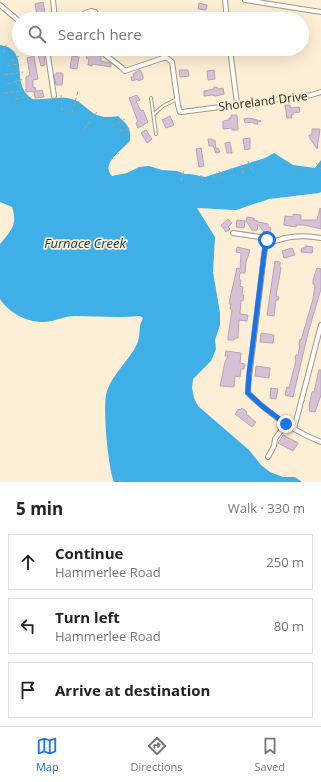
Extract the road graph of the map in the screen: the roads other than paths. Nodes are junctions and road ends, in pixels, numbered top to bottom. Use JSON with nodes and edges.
{"nodes":[{"id":1,"x":53,"y":0,"type":"edge"},
{"id":2,"x":225,"y":0,"type":"edge"},
{"id":3,"x":245,"y":0,"type":"edge"},
{"id":4,"x":0,"y":5,"type":"edge"},
{"id":5,"x":54,"y":12,"type":"edge"},
{"id":6,"x":88,"y":12,"type":"edge"},
{"id":7,"x":95,"y":12,"type":"edge"},
{"id":8,"x":226,"y":12,"type":"edge"},
{"id":9,"x":321,"y":12,"type":"edge"},
{"id":10,"x":12,"y":15,"type":"edge"},
{"id":11,"x":48,"y":56,"type":"edge"},
{"id":12,"x":106,"y":56,"type":"edge"},
{"id":13,"x":231,"y":56,"type":"edge"},
{"id":14,"x":321,"y":92,"type":"edge"},
{"id":15,"x":54,"y":96,"type":"dead end"},
{"id":16,"x":151,"y":98,"type":"dead end"},
{"id":17,"x":177,"y":99,"type":"junction"},
{"id":18,"x":237,"y":104,"type":"junction"},
{"id":19,"x":154,"y":114,"type":"junction"},
{"id":20,"x":156,"y":134,"type":"dead end"},
{"id":21,"x":233,"y":233,"type":"dead end"},
{"id":22,"x":321,"y":238,"type":"edge"},
{"id":23,"x":272,"y":243,"type":"junction"},
{"id":24,"x":321,"y":325,"type":"edge"},
{"id":25,"x":286,"y":424,"type":"junction"},
{"id":26,"x":294,"y":429,"type":"junction"},
{"id":27,"x":321,"y":442,"type":"edge"},
{"id":28,"x":268,"y":457,"type":"dead end"}],
"edges":[{"from":1,"to":5,"type":"street"},
{"from":2,"to":8,"type":"street"},
{"from":3,"to":9,"type":"street"},
{"from":4,"to":10,"type":"street"},
{"from":6,"to":7,"type":"street"},
{"from":11,"to":15,"type":"street"},
{"from":12,"to":17,"type":"street"},
{"from":13,"to":18,"type":"street"},
{"from":14,"to":18,"type":"street","name":"Shoreland Drive"},
{"from":16,"to":19,"type":"lane"},
{"from":17,"to":18,"type":"street","name":"Shoreland Drive"},
{"from":17,"to":19,"type":"lane"},
{"from":19,"to":20,"type":"lane"},
{"from":21,"to":23,"type":"street"},
{"from":22,"to":23,"type":"street"},
{"from":23,"to":25,"type":"street"},
{"from":24,"to":26,"type":"street"},
{"from":25,"to":26,"type":"street"},
{"from":25,"to":28,"type":"street"},
{"from":26,"to":27,"type":"street"}]}
